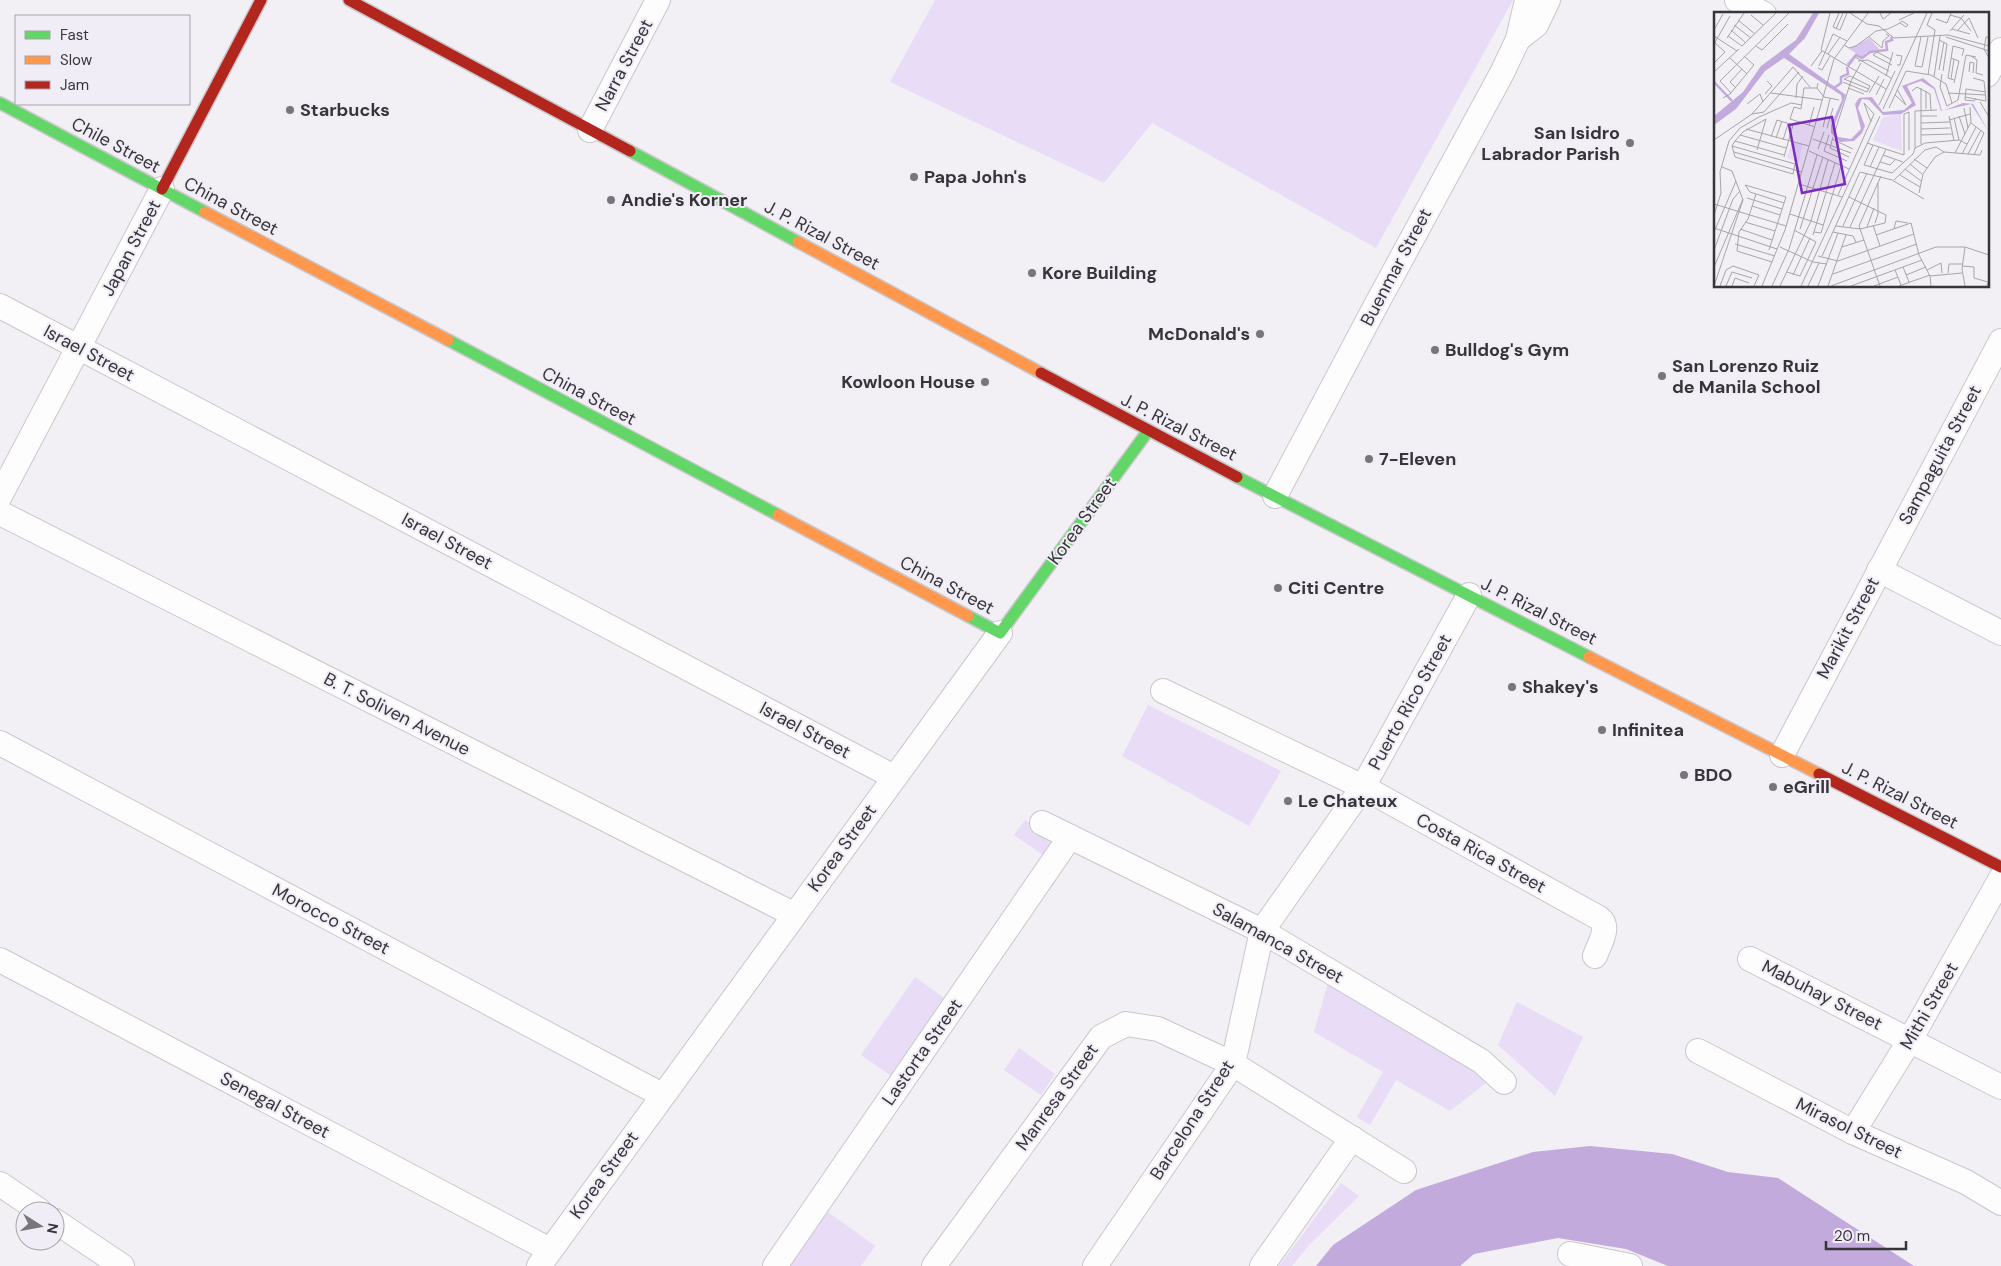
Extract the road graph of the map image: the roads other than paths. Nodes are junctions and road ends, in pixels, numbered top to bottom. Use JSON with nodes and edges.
{"nodes":[{"id":1,"x":261,"y":0,"type":"edge"},
{"id":2,"x":349,"y":0,"type":"edge"},
{"id":3,"x":658,"y":0,"type":"edge"},
{"id":4,"x":1527,"y":0,"type":"edge"},
{"id":5,"x":1548,"y":0,"type":"edge"},
{"id":6,"x":1737,"y":0,"type":"edge"},
{"id":7,"x":1760,"y":12,"type":"edge"},
{"id":8,"x":1518,"y":39,"type":"junction"},
{"id":9,"x":2001,"y":50,"type":"edge"},
{"id":10,"x":1988,"y":73,"type":"edge"},
{"id":11,"x":0,"y":103,"type":"edge"},
{"id":12,"x":590,"y":130,"type":"junction"},
{"id":13,"x":162,"y":189,"type":"junction"},
{"id":14,"x":0,"y":306,"type":"edge"},
{"id":15,"x":2001,"y":341,"type":"edge"},
{"id":16,"x":78,"y":347,"type":"junction"},
{"id":17,"x":1148,"y":431,"type":"junction"},
{"id":18,"x":0,"y":496,"type":"edge"},
{"id":19,"x":1275,"y":496,"type":"junction"},
{"id":20,"x":0,"y":513,"type":"edge"},
{"id":21,"x":1879,"y":570,"type":"junction"},
{"id":22,"x":1469,"y":595,"type":"junction"},
{"id":23,"x":1000,"y":633,"type":"junction"},
{"id":24,"x":2001,"y":633,"type":"edge"},
{"id":25,"x":1163,"y":691,"type":"dead end"},
{"id":26,"x":0,"y":744,"type":"edge"},
{"id":27,"x":1782,"y":755,"type":"junction"},
{"id":28,"x":894,"y":777,"type":"junction"},
{"id":29,"x":1363,"y":787,"type":"junction"},
{"id":30,"x":1042,"y":823,"type":"dead end"},
{"id":31,"x":1070,"y":837,"type":"junction"},
{"id":32,"x":2001,"y":867,"type":"edge"},
{"id":33,"x":2001,"y":878,"type":"edge"},
{"id":34,"x":794,"y":914,"type":"junction"},
{"id":35,"x":1262,"y":930,"type":"junction"},
{"id":36,"x":1595,"y":956,"type":"dead end"},
{"id":37,"x":1750,"y":959,"type":"dead end"},
{"id":38,"x":0,"y":960,"type":"edge"},
{"id":39,"x":1910,"y":1040,"type":"junction"},
{"id":40,"x":1698,"y":1051,"type":"dead end"},
{"id":41,"x":1233,"y":1064,"type":"junction"},
{"id":42,"x":1504,"y":1082,"type":"dead end"},
{"id":43,"x":2001,"y":1087,"type":"edge"},
{"id":44,"x":662,"y":1095,"type":"junction"},
{"id":45,"x":1853,"y":1132,"type":"junction"},
{"id":46,"x":1352,"y":1138,"type":"junction"},
{"id":47,"x":1404,"y":1171,"type":"dead end"},
{"id":48,"x":0,"y":1184,"type":"edge"},
{"id":49,"x":25,"y":1201,"type":"edge"},
{"id":50,"x":2001,"y":1203,"type":"edge"},
{"id":51,"x":65,"y":1228,"type":"edge"},
{"id":52,"x":1570,"y":1254,"type":"dead end"},
{"id":53,"x":544,"y":1258,"type":"edge"},
{"id":54,"x":122,"y":1266,"type":"edge"},
{"id":55,"x":774,"y":1266,"type":"edge"},
{"id":56,"x":934,"y":1266,"type":"edge"},
{"id":57,"x":1095,"y":1266,"type":"edge"},
{"id":58,"x":1262,"y":1266,"type":"edge"},
{"id":59,"x":1630,"y":1266,"type":"edge"}],
"edges":[{"from":1,"to":13,"type":"main road","name":"Japan Street"},
{"from":2,"to":12,"type":"main road","name":"J. P. Rizal Street"},
{"from":3,"to":12,"type":"street","name":"Narra Street"},
{"from":4,"to":8,"type":"street","name":"Buenmar Street"},
{"from":5,"to":8,"type":"street","name":"Buenmar Street"},
{"from":6,"to":7,"type":"street"},
{"from":8,"to":19,"type":"street","name":"Buenmar Street"},
{"from":9,"to":10,"type":"street"},
{"from":11,"to":13,"type":"main road","name":"Chile Street"},
{"from":12,"to":17,"type":"main road","name":"J. P. Rizal Street"},
{"from":13,"to":16,"type":"street","name":"Japan Street"},
{"from":13,"to":23,"type":"main road","name":"China Street"},
{"from":14,"to":16,"type":"street","name":"Israel Street"},
{"from":15,"to":21,"type":"street","name":"Sampaguita Street"},
{"from":16,"to":18,"type":"street","name":"Japan Street"},
{"from":16,"to":28,"type":"street","name":"Israel Street"},
{"from":17,"to":19,"type":"main road","name":"J. P. Rizal Street"},
{"from":17,"to":23,"type":"main road","name":"Korea Street"},
{"from":19,"to":22,"type":"main road","name":"J. P. Rizal Street"},
{"from":20,"to":34,"type":"street","name":"B. T. Soliven Avenue"},
{"from":21,"to":24,"type":"street","name":"Marikit Street"},
{"from":21,"to":27,"type":"street","name":"Marikit Street"},
{"from":22,"to":27,"type":"main road","name":"J. P. Rizal Street"},
{"from":22,"to":29,"type":"street","name":"Puerto Rico Street"},
{"from":23,"to":28,"type":"street","name":"Korea Street"},
{"from":25,"to":29,"type":"street","name":"Costa Rica Street"},
{"from":26,"to":44,"type":"street","name":"Morocco Street"},
{"from":27,"to":32,"type":"main road","name":"J. P. Rizal Street"},
{"from":28,"to":34,"type":"street","name":"Korea Street"},
{"from":29,"to":35,"type":"street","name":"Puerto Rico Street"},
{"from":29,"to":36,"type":"street","name":"Costa Rica Street"},
{"from":30,"to":31,"type":"street","name":"Salamanca Street"},
{"from":31,"to":35,"type":"street","name":"Salamanca Street"},
{"from":31,"to":55,"type":"street","name":"Lastorta Street"},
{"from":33,"to":39,"type":"street","name":"Mithi Street"},
{"from":34,"to":44,"type":"street","name":"Korea Street"},
{"from":35,"to":41,"type":"street","name":"Barcelona Street"},
{"from":35,"to":42,"type":"street","name":"Salamanca Street"},
{"from":37,"to":39,"type":"street","name":"Mabuhay Street"},
{"from":38,"to":53,"type":"street","name":"Senegal Street"},
{"from":39,"to":43,"type":"street","name":"Mabuhay Street"},
{"from":39,"to":45,"type":"street","name":"Mithi Street"},
{"from":40,"to":45,"type":"street","name":"Mirasol Street"},
{"from":41,"to":46,"type":"street","name":"Manresa Street"},
{"from":41,"to":56,"type":"street","name":"Manresa Street"},
{"from":41,"to":57,"type":"street","name":"Barcelona Street"},
{"from":44,"to":53,"type":"street","name":"Korea Street"},
{"from":45,"to":50,"type":"street","name":"Mirasol Street"},
{"from":46,"to":47,"type":"street","name":"Manresa Street"},
{"from":46,"to":58,"type":"street"},
{"from":48,"to":49,"type":"street"},
{"from":51,"to":54,"type":"street"},
{"from":52,"to":59,"type":"street"}]}
